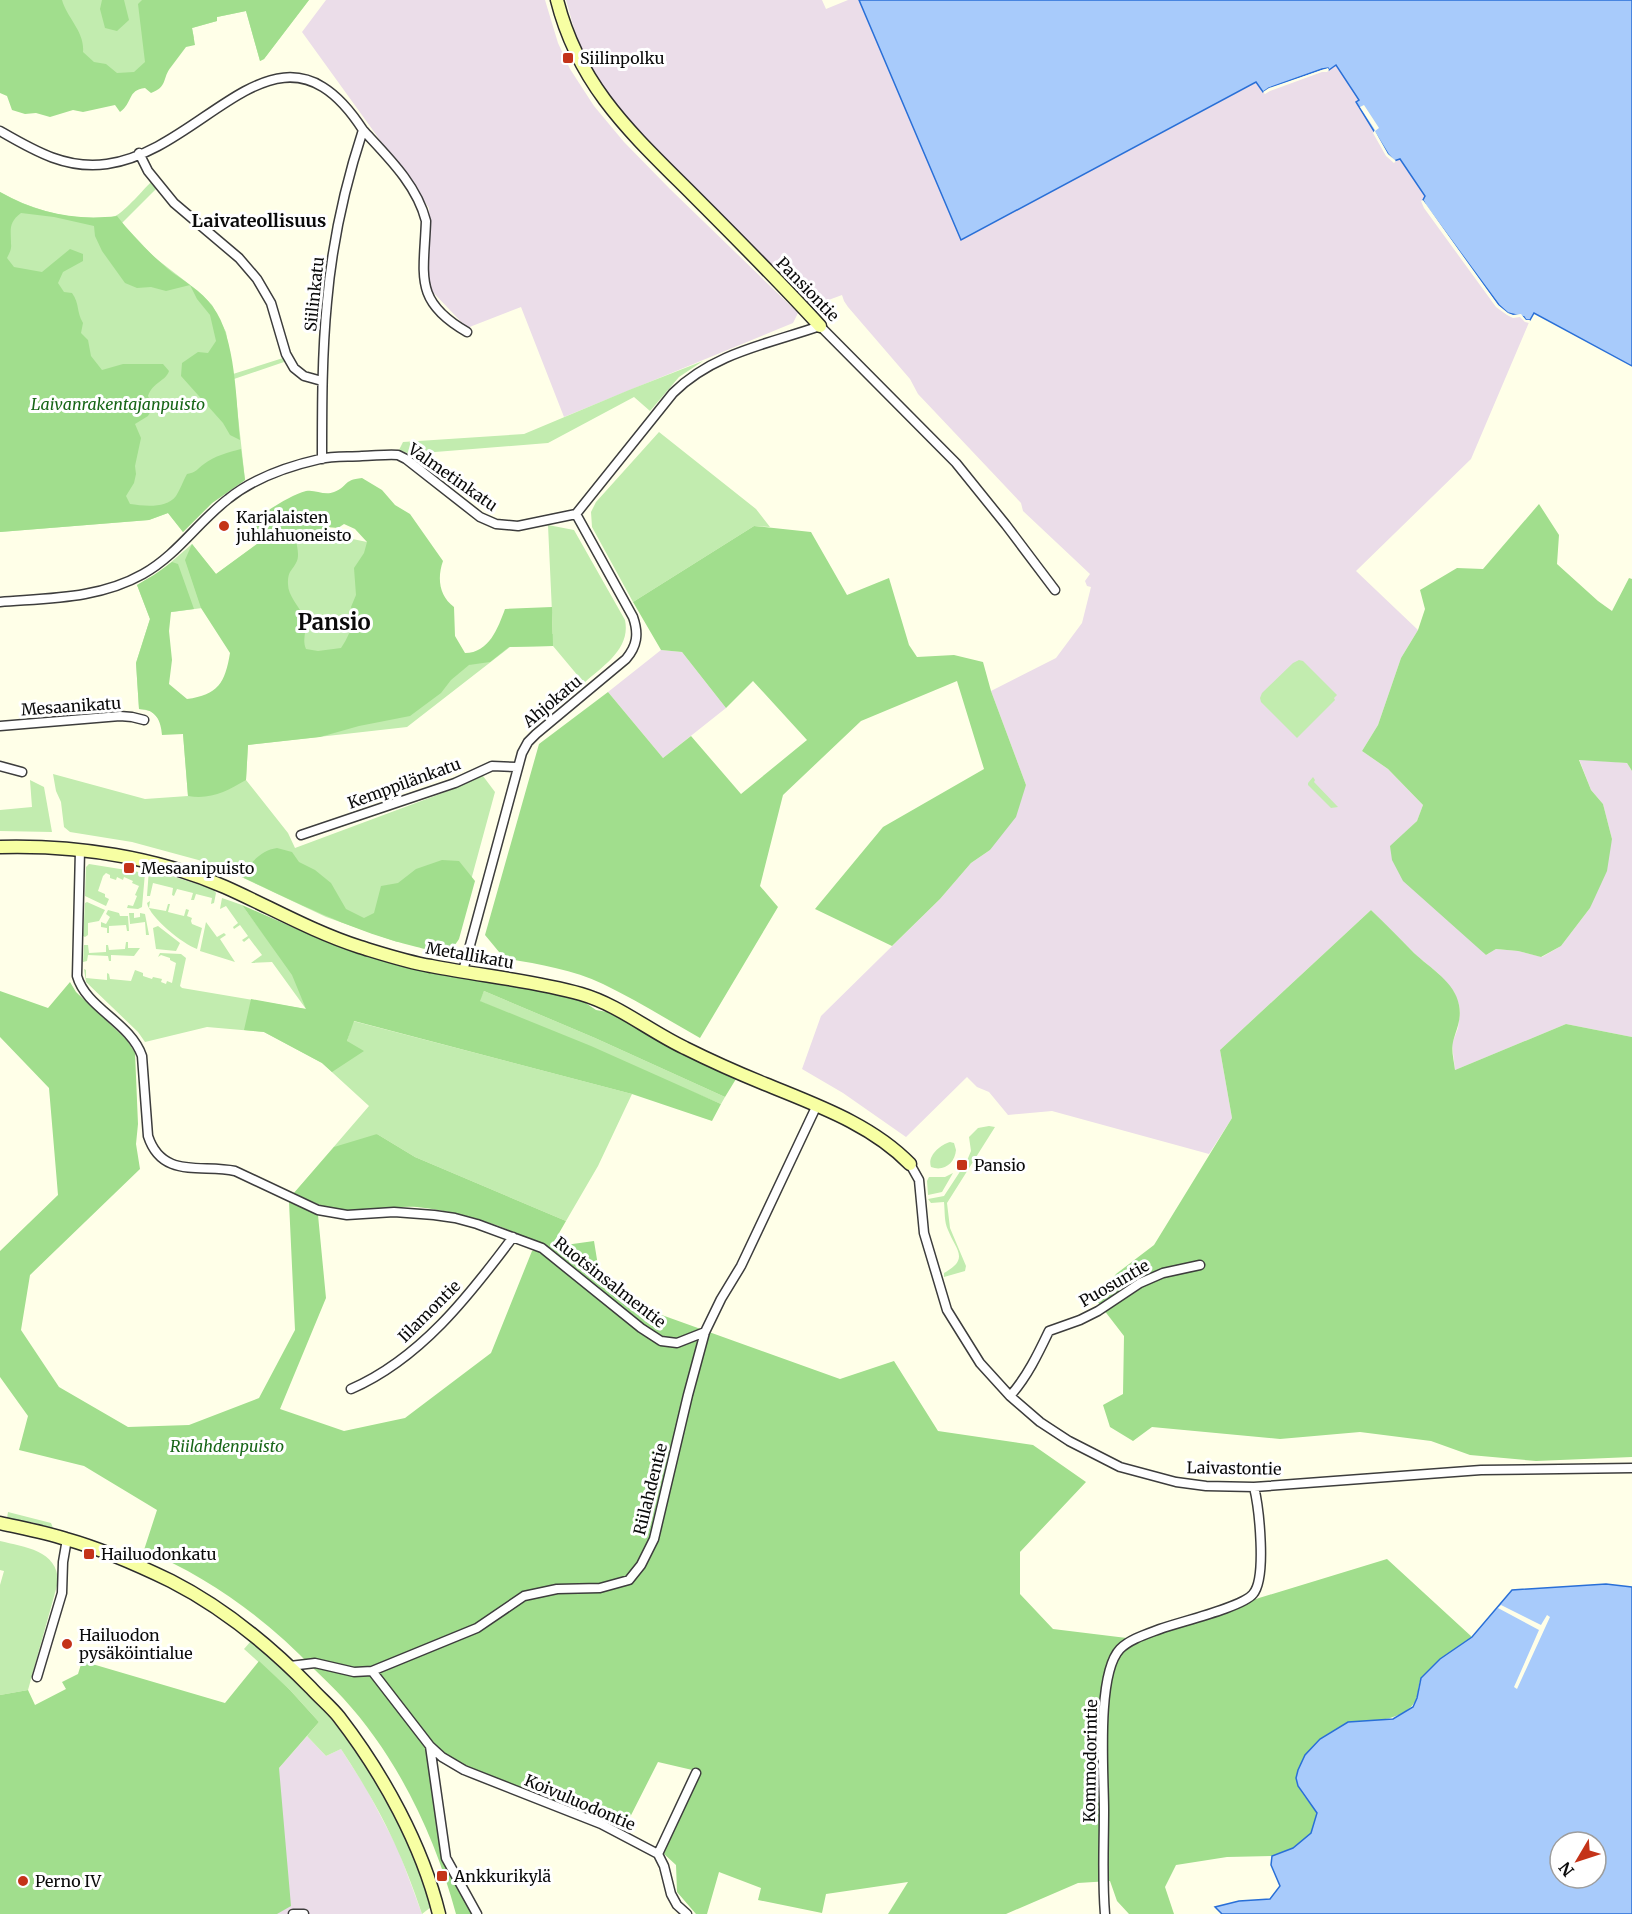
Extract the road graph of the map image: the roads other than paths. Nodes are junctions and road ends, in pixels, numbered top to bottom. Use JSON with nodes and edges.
{"nodes":[{"id":1,"x":557,"y":0,"type":"edge"},
{"id":2,"x":334,"y":82,"type":"dead end"},
{"id":3,"x":201,"y":107,"type":"dead end"},
{"id":4,"x":363,"y":130,"type":"junction"},
{"id":5,"x":0,"y":131,"type":"edge"},
{"id":6,"x":139,"y":153,"type":"junction"},
{"id":7,"x":820,"y":326,"type":"junction"},
{"id":8,"x":467,"y":332,"type":"dead end"},
{"id":9,"x":322,"y":381,"type":"junction"},
{"id":10,"x":322,"y":459,"type":"junction"},
{"id":11,"x":576,"y":514,"type":"junction"},
{"id":12,"x":1055,"y":590,"type":"dead end"},
{"id":13,"x":0,"y":602,"type":"edge"},
{"id":14,"x":144,"y":720,"type":"dead end"},
{"id":15,"x":0,"y":726,"type":"edge"},
{"id":16,"x":0,"y":766,"type":"edge"},
{"id":17,"x":517,"y":767,"type":"junction"},
{"id":18,"x":22,"y":772,"type":"dead end"},
{"id":19,"x":301,"y":835,"type":"dead end"},
{"id":20,"x":0,"y":847,"type":"edge"},
{"id":21,"x":80,"y":850,"type":"junction"},
{"id":22,"x":463,"y":971,"type":"junction"},
{"id":23,"x":818,"y":1105,"type":"junction"},
{"id":24,"x":910,"y":1164,"type":"joint"},
{"id":25,"x":513,"y":1237,"type":"junction"},
{"id":26,"x":1200,"y":1265,"type":"dead end"},
{"id":27,"x":705,"y":1332,"type":"junction"},
{"id":28,"x":351,"y":1389,"type":"dead end"},
{"id":29,"x":1010,"y":1396,"type":"junction"},
{"id":30,"x":1632,"y":1468,"type":"edge"},
{"id":31,"x":1254,"y":1487,"type":"junction"},
{"id":32,"x":0,"y":1523,"type":"edge"},
{"id":33,"x":67,"y":1539,"type":"junction"},
{"id":34,"x":291,"y":1666,"type":"junction"},
{"id":35,"x":372,"y":1671,"type":"junction"},
{"id":36,"x":37,"y":1677,"type":"dead end"},
{"id":37,"x":430,"y":1746,"type":"junction"},
{"id":38,"x":696,"y":1773,"type":"dead end"},
{"id":39,"x":658,"y":1854,"type":"junction"},
{"id":40,"x":293,"y":1914,"type":"edge"},
{"id":41,"x":304,"y":1914,"type":"edge"},
{"id":42,"x":439,"y":1914,"type":"edge"},
{"id":43,"x":477,"y":1914,"type":"edge"},
{"id":44,"x":687,"y":1914,"type":"edge"},
{"id":45,"x":1105,"y":1914,"type":"edge"}],
"edges":[{"from":1,"to":7,"type":"street","name":"Pansiontie"},
{"from":2,"to":4,"type":"street"},
{"from":3,"to":6,"type":"street"},
{"from":4,"to":8,"type":"street"},
{"from":4,"to":9,"type":"street","name":"Siilinkatu"},
{"from":5,"to":6,"type":"street"},
{"from":6,"to":9,"type":"street"},
{"from":7,"to":11,"type":"street"},
{"from":7,"to":12,"type":"street","name":"Pansiontie"},
{"from":9,"to":10,"type":"street","name":"Siilinkatu"},
{"from":10,"to":11,"type":"street","name":"Valmetinkatu"},
{"from":10,"to":13,"type":"street","name":"Valmetinkatu"},
{"from":11,"to":17,"type":"street","name":"Ahjokatu"},
{"from":14,"to":15,"type":"street","name":"Mesaanikatu"},
{"from":16,"to":18,"type":"street"},
{"from":17,"to":19,"type":"street","name":"Kemppilänkatu"},
{"from":17,"to":22,"type":"street","name":"Ahjokatu"},
{"from":20,"to":21,"type":"street","name":"Metallikatu"},
{"from":21,"to":22,"type":"street","name":"Metallikatu"},
{"from":21,"to":25,"type":"street","name":"Ruotsinsalmentie"},
{"from":22,"to":23,"type":"street","name":"Metallikatu"},
{"from":23,"to":24,"type":"street","name":"Metallikatu"},
{"from":23,"to":27,"type":"street","name":"Riilahdentie"},
{"from":24,"to":29,"type":"street","name":"Laivastontie"},
{"from":25,"to":27,"type":"street","name":"Ruotsinsalmentie"},
{"from":25,"to":28,"type":"street","name":"Iilamontie"},
{"from":26,"to":29,"type":"street","name":"Puosuntie"},
{"from":27,"to":35,"type":"street","name":"Riilahdentie"},
{"from":29,"to":31,"type":"street","name":"Laivastontie"},
{"from":30,"to":31,"type":"street","name":"Laivastontie"},
{"from":31,"to":45,"type":"street","name":"Kommodorintie"},
{"from":32,"to":33,"type":"street"},
{"from":33,"to":34,"type":"street"},
{"from":33,"to":36,"type":"street"},
{"from":34,"to":35,"type":"street","name":"Riilahdentie"},
{"from":34,"to":42,"type":"street"},
{"from":35,"to":37,"type":"street","name":"Koivuluodontie"},
{"from":37,"to":39,"type":"street","name":"Koivuluodontie"},
{"from":37,"to":43,"type":"street"},
{"from":38,"to":39,"type":"street"},
{"from":39,"to":44,"type":"street"},
{"from":40,"to":41,"type":"street"}]}
